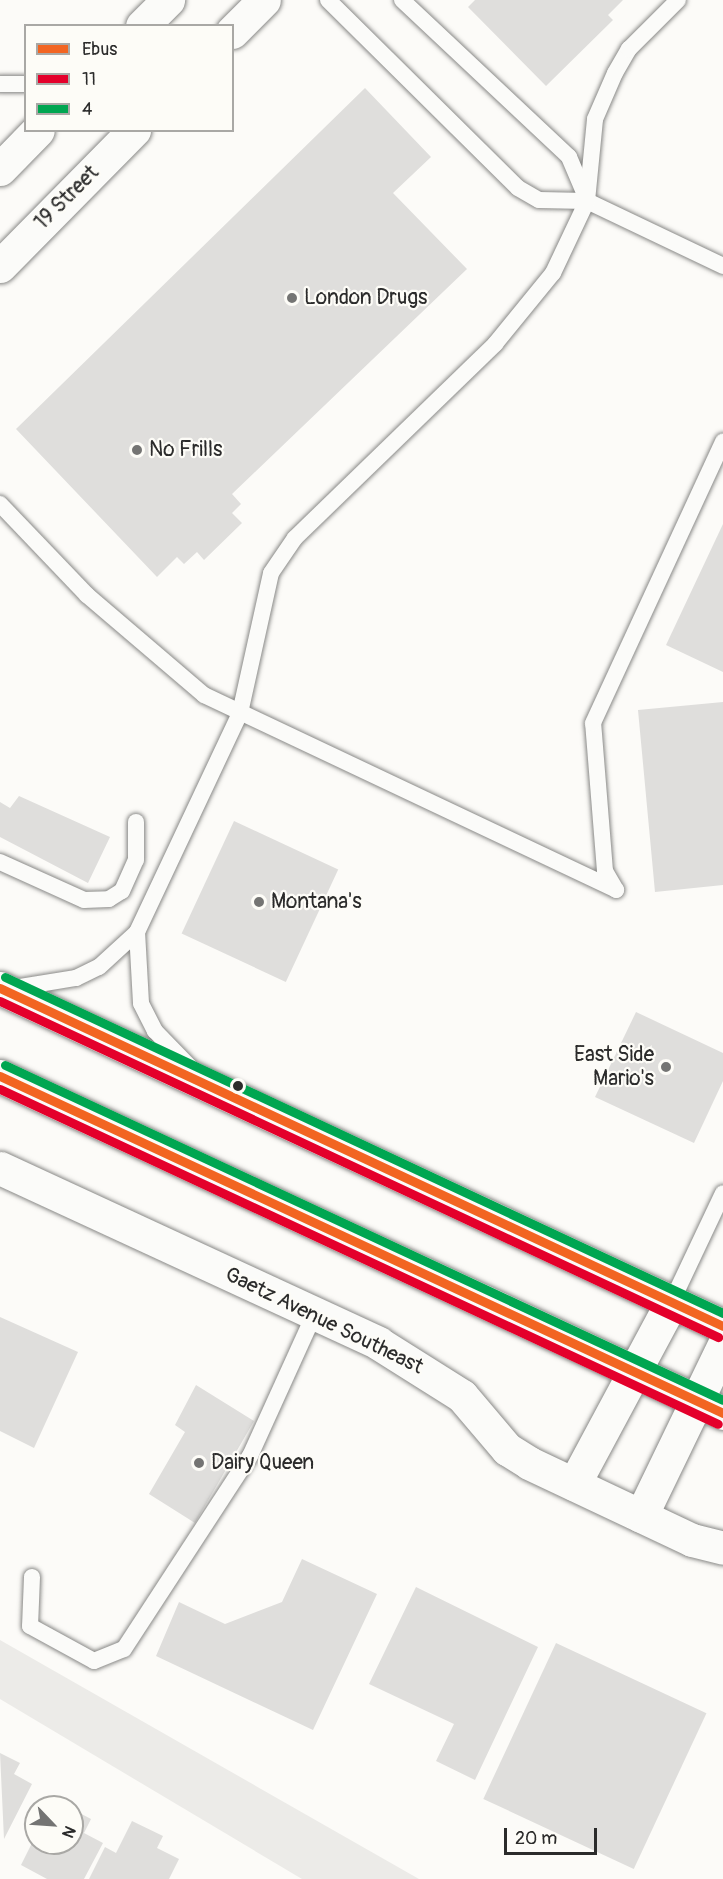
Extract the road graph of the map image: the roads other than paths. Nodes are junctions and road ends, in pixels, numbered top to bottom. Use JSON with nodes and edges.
{"nodes":[{"id":1,"x":168,"y":0,"type":"edge"},
{"id":2,"x":264,"y":0,"type":"edge"},
{"id":3,"x":328,"y":0,"type":"edge"},
{"id":4,"x":402,"y":0,"type":"edge"},
{"id":5,"x":678,"y":0,"type":"edge"},
{"id":6,"x":144,"y":24,"type":"edge"},
{"id":7,"x":234,"y":30,"type":"edge"},
{"id":8,"x":0,"y":84,"type":"edge"},
{"id":9,"x":24,"y":84,"type":"edge"},
{"id":10,"x":36,"y":132,"type":"edge"},
{"id":11,"x":133,"y":132,"type":"edge"},
{"id":12,"x":0,"y":169,"type":"edge"},
{"id":13,"x":587,"y":201,"type":"junction"},
{"id":14,"x":0,"y":266,"type":"edge"},
{"id":15,"x":723,"y":266,"type":"edge"},
{"id":16,"x":723,"y":442,"type":"edge"},
{"id":17,"x":0,"y":504,"type":"edge"},
{"id":18,"x":240,"y":713,"type":"junction"},
{"id":19,"x":136,"y":822,"type":"dead end"},
{"id":20,"x":0,"y":862,"type":"edge"},
{"id":21,"x":137,"y":932,"type":"junction"},
{"id":22,"x":1,"y":988,"type":"edge"},
{"id":23,"x":0,"y":1076,"type":"edge"},
{"id":24,"x":208,"y":1086,"type":"junction"},
{"id":25,"x":0,"y":1168,"type":"edge"},
{"id":26,"x":723,"y":1193,"type":"edge"},
{"id":27,"x":672,"y":1300,"type":"junction"},
{"id":28,"x":315,"y":1313,"type":"junction"},
{"id":29,"x":723,"y":1326,"type":"edge"},
{"id":30,"x":723,"y":1346,"type":"edge"},
{"id":31,"x":631,"y":1369,"type":"junction"},
{"id":32,"x":710,"y":1406,"type":"edge"},
{"id":33,"x":574,"y":1484,"type":"junction"},
{"id":34,"x":641,"y":1516,"type":"junction"},
{"id":35,"x":723,"y":1548,"type":"edge"},
{"id":36,"x":32,"y":1577,"type":"dead end"}],
"edges":[{"from":1,"to":6,"type":"main road"},
{"from":2,"to":7,"type":"main road"},
{"from":3,"to":13,"type":"lane"},
{"from":4,"to":13,"type":"lane"},
{"from":5,"to":13,"type":"lane"},
{"from":8,"to":9,"type":"lane"},
{"from":10,"to":12,"type":"main road"},
{"from":11,"to":14,"type":"main road","name":"19 Street"},
{"from":13,"to":15,"type":"lane"},
{"from":13,"to":18,"type":"lane"},
{"from":16,"to":18,"type":"lane"},
{"from":17,"to":18,"type":"lane"},
{"from":18,"to":21,"type":"lane"},
{"from":19,"to":20,"type":"lane"},
{"from":21,"to":22,"type":"lane"},
{"from":21,"to":24,"type":"lane"},
{"from":22,"to":24,"type":"main road"},
{"from":23,"to":31,"type":"main road"},
{"from":24,"to":27,"type":"main road"},
{"from":25,"to":28,"type":"main road","name":"Gaetz Avenue Southeast"},
{"from":26,"to":27,"type":"lane"},
{"from":27,"to":29,"type":"main road"},
{"from":27,"to":31,"type":"main road"},
{"from":28,"to":33,"type":"main road","name":"Gaetz Avenue Southeast"},
{"from":28,"to":36,"type":"lane"},
{"from":30,"to":32,"type":"main road"},
{"from":31,"to":32,"type":"main road"},
{"from":31,"to":33,"type":"main road"},
{"from":32,"to":34,"type":"main road"},
{"from":33,"to":34,"type":"main road","name":"Gaetz Avenue Southeast"},
{"from":34,"to":35,"type":"main road","name":"Gaetz Avenue Southeast"}]}
